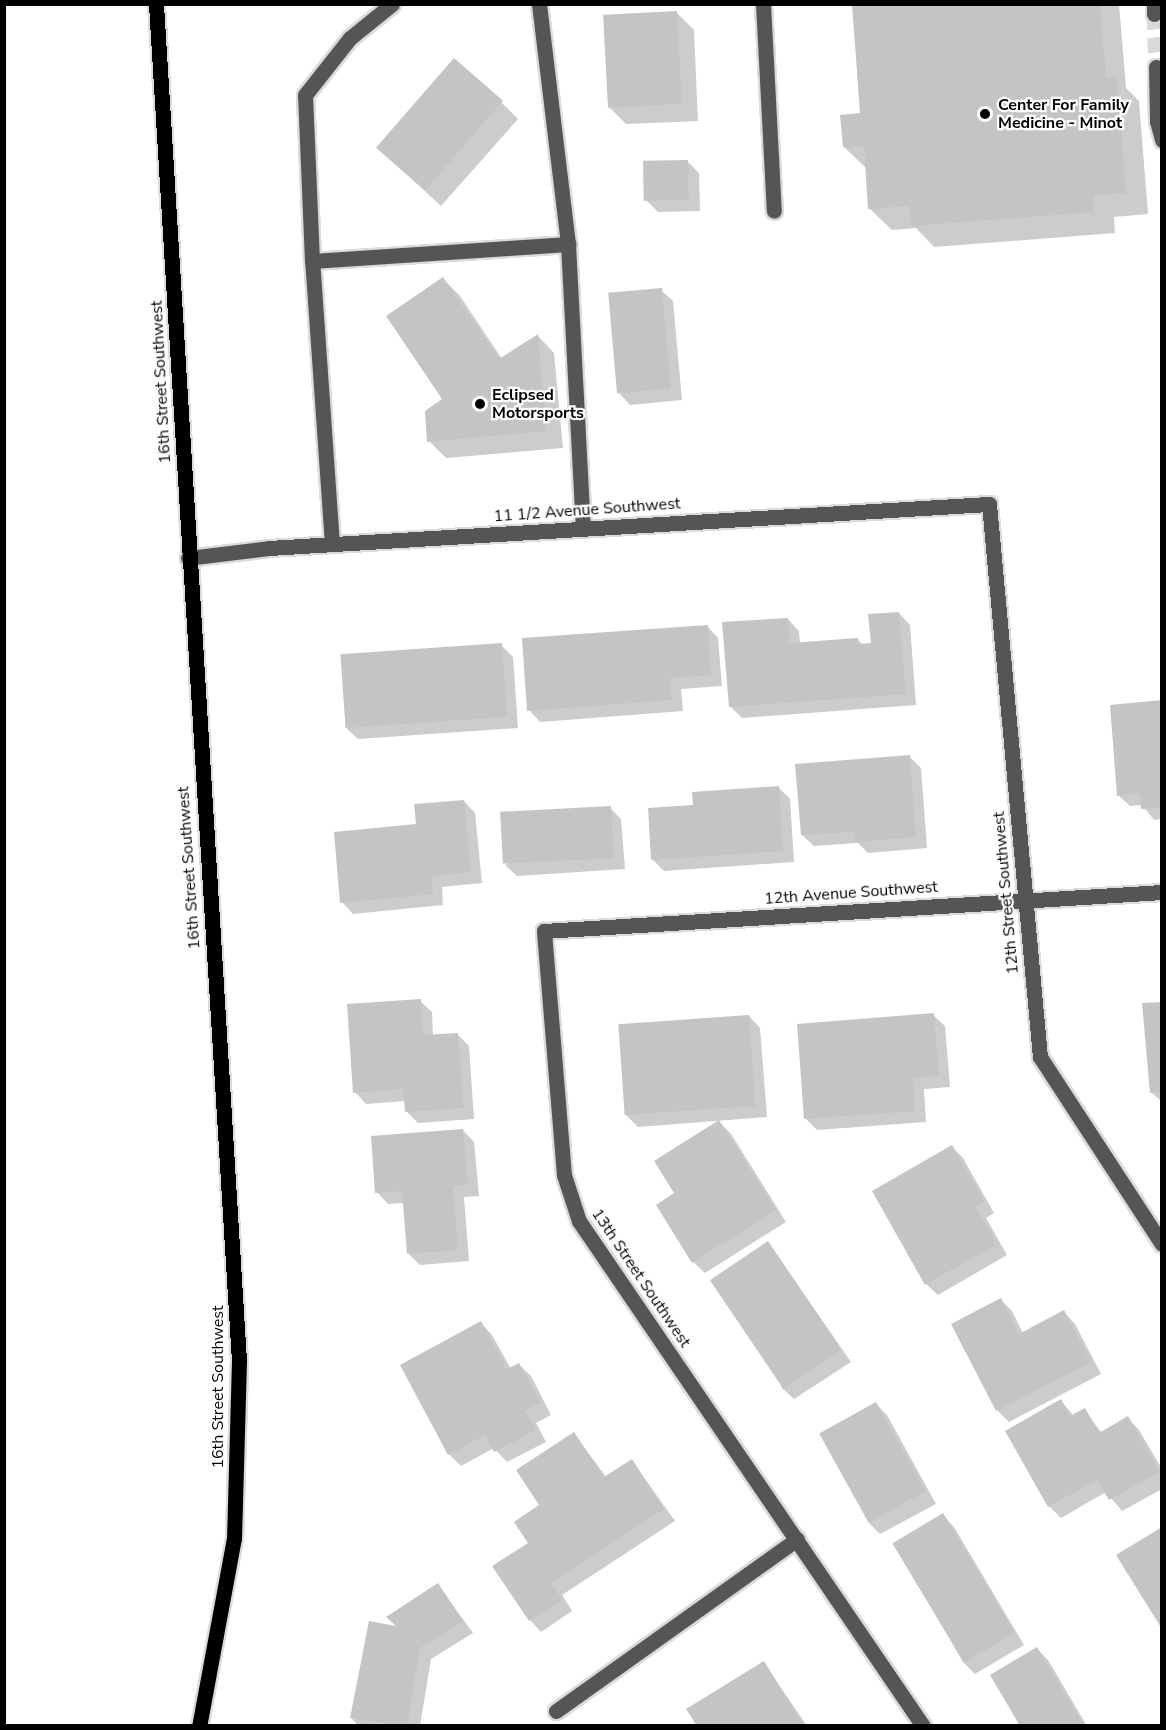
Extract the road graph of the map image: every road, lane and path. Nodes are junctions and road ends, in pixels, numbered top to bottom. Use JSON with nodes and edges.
{"nodes":[{"id":1,"x":156,"y":4,"type":"edge"},
{"id":2,"x":392,"y":4,"type":"edge"},
{"id":3,"x":539,"y":4,"type":"edge"},
{"id":4,"x":763,"y":4,"type":"edge"},
{"id":5,"x":1156,"y":67,"type":"dead end"},
{"id":6,"x":1161,"y":140,"type":"edge"},
{"id":7,"x":774,"y":211,"type":"dead end"},
{"id":8,"x":568,"y":244,"type":"junction"},
{"id":9,"x":312,"y":261,"type":"junction"},
{"id":10,"x":989,"y":504,"type":"joint"},
{"id":11,"x":583,"y":528,"type":"junction"},
{"id":12,"x":332,"y":544,"type":"junction"},
{"id":13,"x":188,"y":558,"type":"junction"},
{"id":14,"x":1161,"y":892,"type":"edge"},
{"id":15,"x":1025,"y":900,"type":"junction"},
{"id":16,"x":544,"y":931,"type":"joint"},
{"id":17,"x":1161,"y":1244,"type":"edge"},
{"id":18,"x":797,"y":1539,"type":"junction"},
{"id":19,"x":556,"y":1711,"type":"dead end"},
{"id":20,"x":199,"y":1725,"type":"edge"},
{"id":21,"x":923,"y":1725,"type":"edge"}],
"edges":[{"from":1,"to":13,"type":"main road","name":"16th Street Southwest"},
{"from":2,"to":9,"type":"street"},
{"from":3,"to":8,"type":"street"},
{"from":4,"to":7,"type":"street"},
{"from":5,"to":6,"type":"street"},
{"from":8,"to":9,"type":"street"},
{"from":8,"to":11,"type":"street"},
{"from":9,"to":12,"type":"street"},
{"from":10,"to":11,"type":"street","name":"11 1/2 Avenue Southwest"},
{"from":10,"to":15,"type":"street","name":"12th Street Southwest"},
{"from":11,"to":12,"type":"street","name":"11 1/2 Avenue Southwest"},
{"from":12,"to":13,"type":"street","name":"11 1/2 Avenue Southwest"},
{"from":13,"to":20,"type":"main road","name":"16th Street Southwest"},
{"from":14,"to":15,"type":"street","name":"12th Avenue Southwest"},
{"from":15,"to":16,"type":"street","name":"12th Avenue Southwest"},
{"from":15,"to":17,"type":"street","name":"12th Street Southwest"},
{"from":16,"to":18,"type":"street","name":"13th Street Southwest"},
{"from":18,"to":19,"type":"street"},
{"from":18,"to":21,"type":"street","name":"13th Street Southwest"}]}
